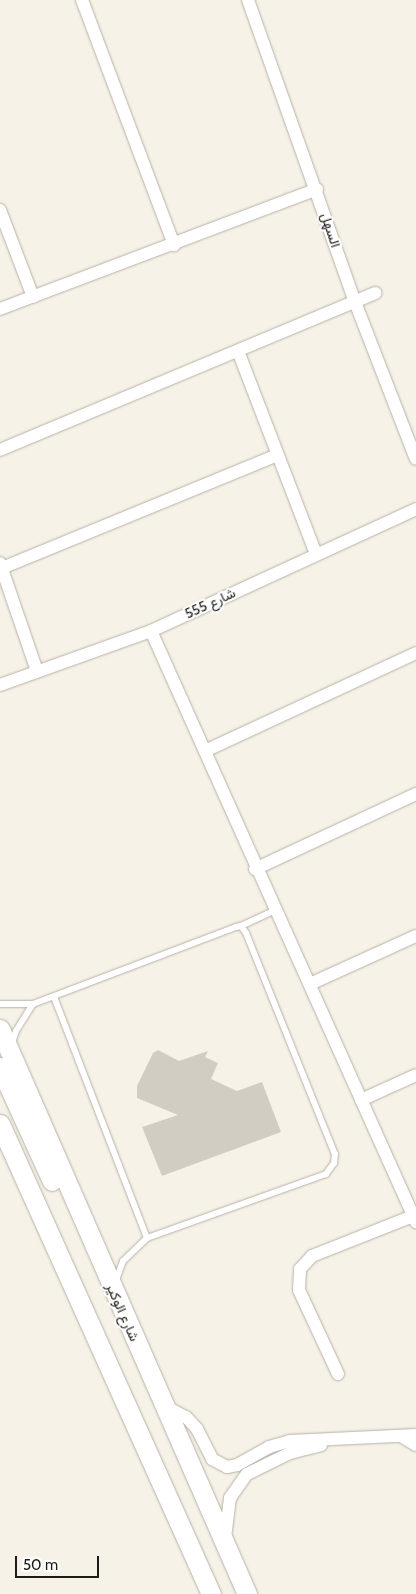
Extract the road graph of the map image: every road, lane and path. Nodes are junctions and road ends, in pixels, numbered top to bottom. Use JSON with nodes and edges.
{"nodes":[{"id":1,"x":82,"y":0,"type":"edge"},
{"id":2,"x":248,"y":0,"type":"edge"},
{"id":3,"x":317,"y":189,"type":"junction"},
{"id":4,"x":0,"y":210,"type":"edge"},
{"id":5,"x":174,"y":245,"type":"junction"},
{"id":6,"x":375,"y":294,"type":"dead end"},
{"id":7,"x":32,"y":297,"type":"junction"},
{"id":8,"x":355,"y":302,"type":"junction"},
{"id":9,"x":0,"y":309,"type":"edge"},
{"id":10,"x":238,"y":350,"type":"junction"},
{"id":11,"x":0,"y":450,"type":"edge"},
{"id":12,"x":278,"y":455,"type":"junction"},
{"id":13,"x":416,"y":458,"type":"edge"},
{"id":14,"x":416,"y":509,"type":"edge"},
{"id":15,"x":316,"y":554,"type":"junction"},
{"id":16,"x":1,"y":565,"type":"edge"},
{"id":17,"x":151,"y":630,"type":"junction"},
{"id":18,"x":416,"y":653,"type":"edge"},
{"id":19,"x":37,"y":671,"type":"junction"},
{"id":20,"x":0,"y":685,"type":"edge"},
{"id":21,"x":205,"y":751,"type":"junction"},
{"id":22,"x":416,"y":794,"type":"edge"},
{"id":23,"x":256,"y":869,"type":"junction"},
{"id":24,"x":275,"y":910,"type":"junction"},
{"id":25,"x":241,"y":926,"type":"junction"},
{"id":26,"x":416,"y":936,"type":"edge"},
{"id":27,"x":310,"y":984,"type":"junction"},
{"id":28,"x":54,"y":996,"type":"junction"},
{"id":29,"x":0,"y":1004,"type":"edge"},
{"id":30,"x":32,"y":1004,"type":"junction"},
{"id":31,"x":0,"y":1029,"type":"edge"},
{"id":32,"x":10,"y":1050,"type":"junction"},
{"id":33,"x":0,"y":1067,"type":"edge"},
{"id":34,"x":416,"y":1075,"type":"edge"},
{"id":35,"x":361,"y":1100,"type":"junction"},
{"id":36,"x":0,"y":1124,"type":"edge"},
{"id":37,"x":415,"y":1219,"type":"edge"},
{"id":38,"x":148,"y":1238,"type":"junction"},
{"id":39,"x":113,"y":1291,"type":"junction"},
{"id":40,"x":338,"y":1374,"type":"dead end"},
{"id":41,"x":163,"y":1405,"type":"junction"},
{"id":42,"x":416,"y":1435,"type":"edge"},
{"id":43,"x":401,"y":1436,"type":"junction"},
{"id":44,"x":348,"y":1440,"type":"junction"},
{"id":45,"x":416,"y":1445,"type":"edge"},
{"id":46,"x":224,"y":1542,"type":"junction"},
{"id":47,"x":211,"y":1594,"type":"edge"},
{"id":48,"x":247,"y":1594,"type":"edge"}],
"edges":[{"from":1,"to":5,"type":"street"},
{"from":2,"to":3,"type":"street","name":"السهل"},
{"from":3,"to":5,"type":"street"},
{"from":3,"to":8,"type":"street","name":"السهل"},
{"from":4,"to":7,"type":"street"},
{"from":5,"to":7,"type":"street"},
{"from":6,"to":8,"type":"street"},
{"from":7,"to":9,"type":"street"},
{"from":8,"to":10,"type":"street"},
{"from":8,"to":13,"type":"street","name":"السهل"},
{"from":10,"to":11,"type":"street"},
{"from":10,"to":12,"type":"street"},
{"from":12,"to":15,"type":"street"},
{"from":12,"to":16,"type":"street"},
{"from":14,"to":15,"type":"street","name":"شارع 555"},
{"from":15,"to":17,"type":"street","name":"شارع 555"},
{"from":16,"to":19,"type":"street"},
{"from":17,"to":19,"type":"street","name":"شارع 555"},
{"from":17,"to":21,"type":"street"},
{"from":18,"to":21,"type":"street"},
{"from":19,"to":20,"type":"street","name":"شارع 555"},
{"from":21,"to":23,"type":"street"},
{"from":22,"to":23,"type":"street"},
{"from":23,"to":24,"type":"street"},
{"from":24,"to":25,"type":"lane"},
{"from":24,"to":27,"type":"street"},
{"from":25,"to":28,"type":"lane"},
{"from":25,"to":38,"type":"lane"},
{"from":26,"to":27,"type":"street"},
{"from":27,"to":35,"type":"street"},
{"from":28,"to":30,"type":"lane"},
{"from":28,"to":38,"type":"lane"},
{"from":29,"to":30,"type":"lane"},
{"from":30,"to":32,"type":"lane"},
{"from":31,"to":32,"type":"main road","name":"شارع الوكير"},
{"from":32,"to":39,"type":"main road","name":"شارع الوكير"},
{"from":33,"to":39,"type":"main road"},
{"from":34,"to":35,"type":"street"},
{"from":35,"to":37,"type":"street"},
{"from":36,"to":47,"type":"main road"},
{"from":37,"to":40,"type":"street"},
{"from":38,"to":39,"type":"lane"},
{"from":39,"to":41,"type":"main road","name":"شارع الوكير"},
{"from":41,"to":44,"type":"street"},
{"from":41,"to":46,"type":"main road","name":"شارع الوكير"},
{"from":42,"to":43,"type":"street"},
{"from":43,"to":44,"type":"street"},
{"from":43,"to":45,"type":"street"},
{"from":44,"to":46,"type":"street"},
{"from":46,"to":48,"type":"main road","name":"شارع الوكير"}]}
